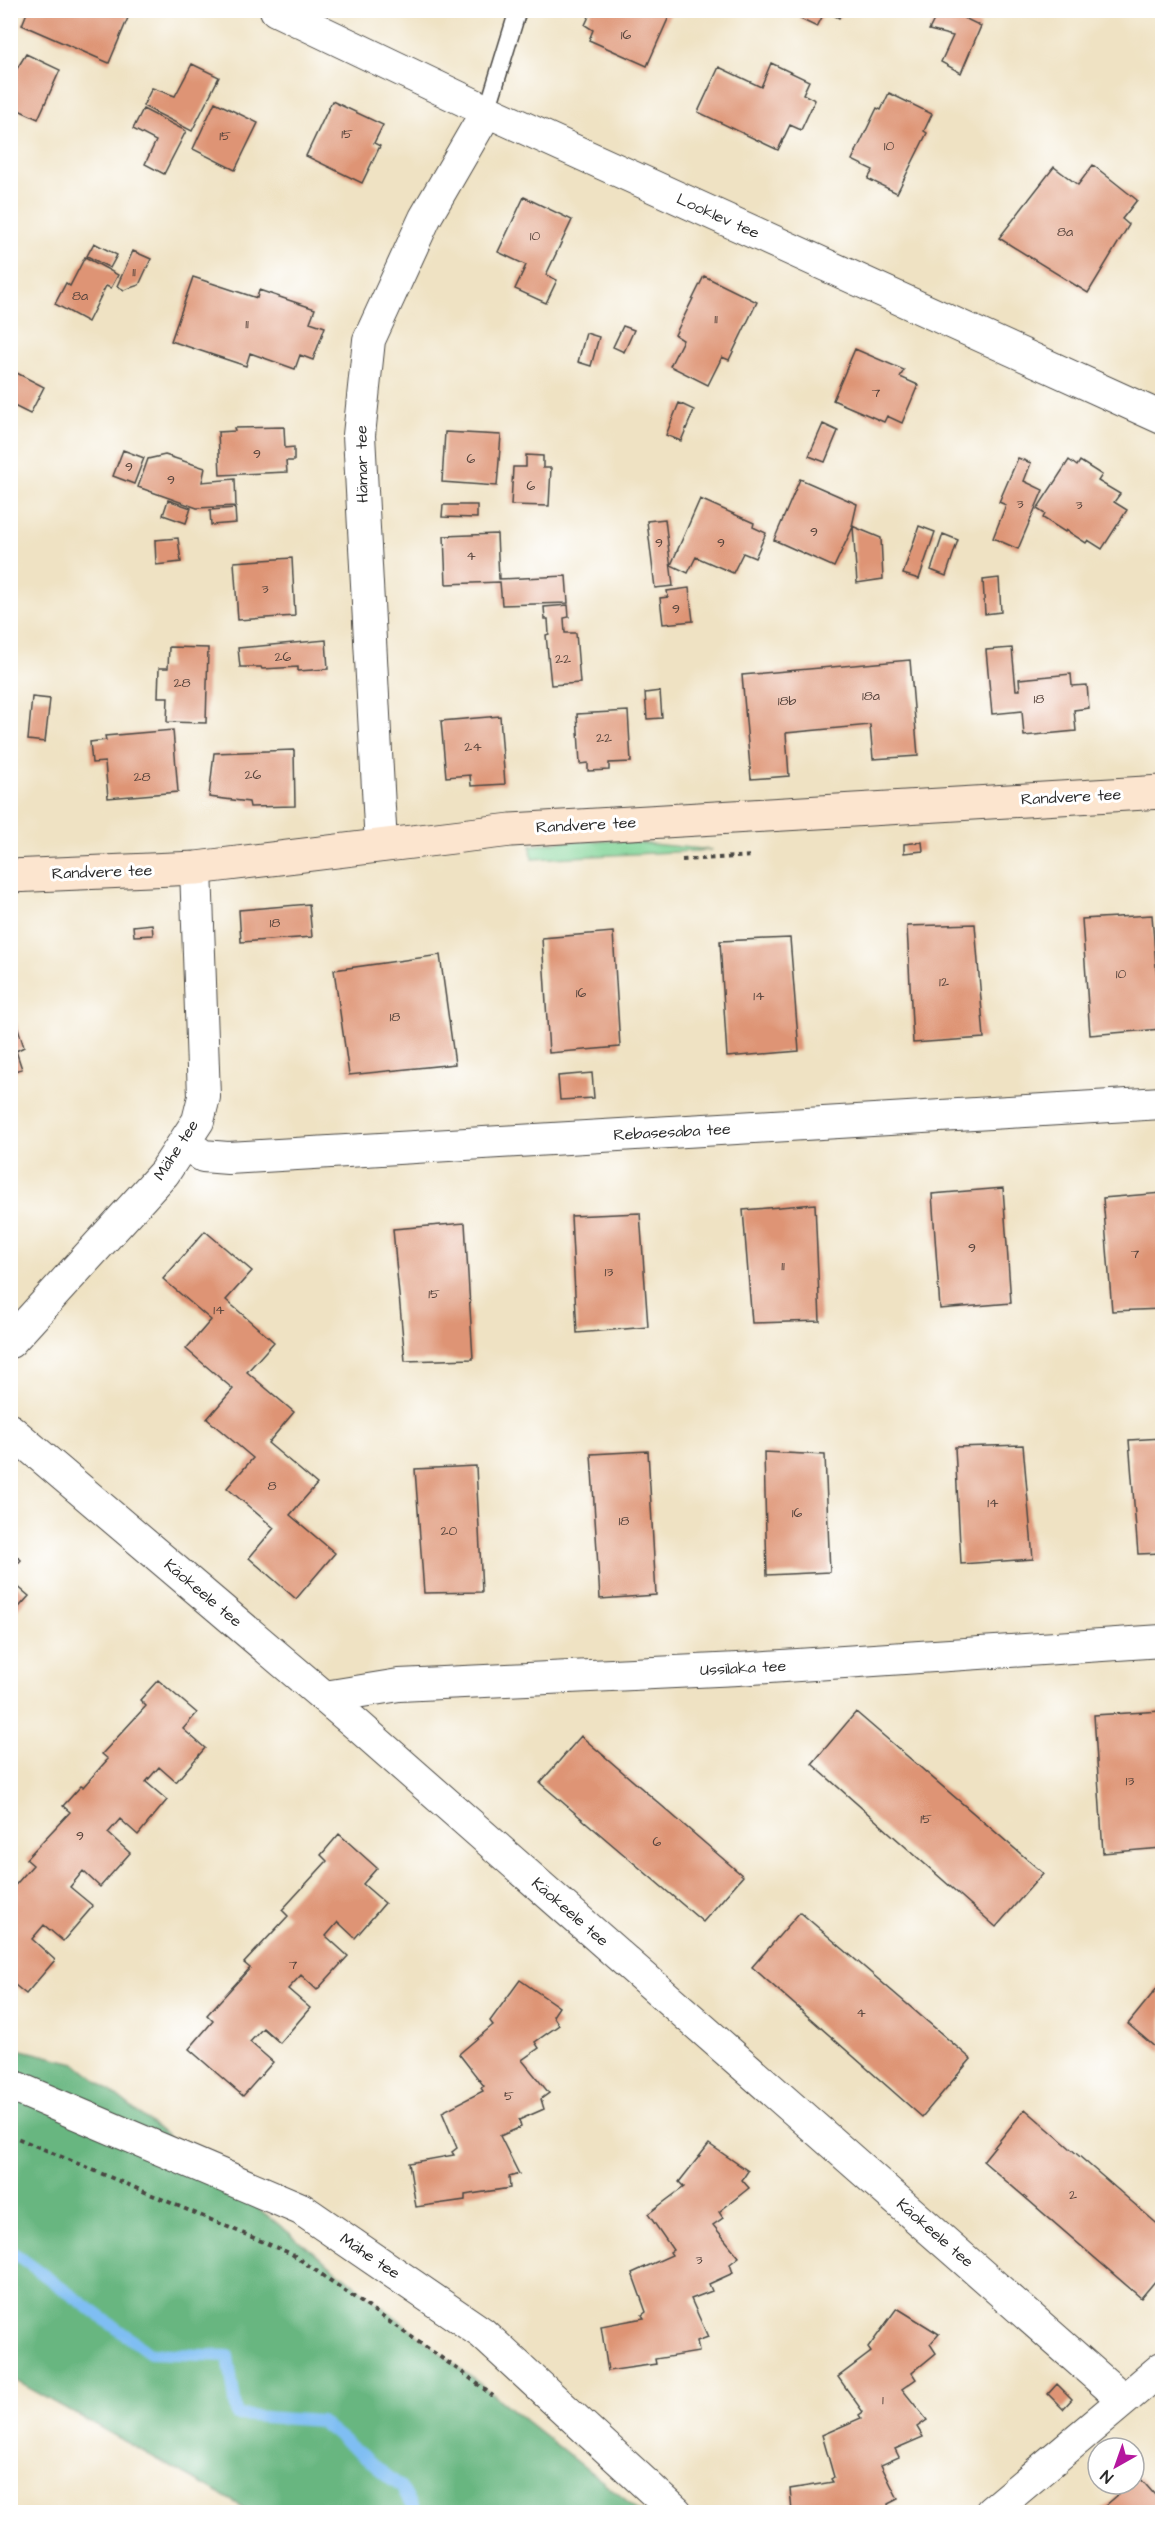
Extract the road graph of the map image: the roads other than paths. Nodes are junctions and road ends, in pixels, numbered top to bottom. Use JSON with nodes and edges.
{"nodes":[{"id":1,"x":276,"y":10,"type":"edge"},
{"id":2,"x":518,"y":10,"type":"edge"},
{"id":3,"x":487,"y":111,"type":"junction"},
{"id":4,"x":1162,"y":418,"type":"edge"},
{"id":5,"x":1162,"y":792,"type":"edge"},
{"id":6,"x":381,"y":845,"type":"junction"},
{"id":7,"x":196,"y":868,"type":"junction"},
{"id":8,"x":10,"y":876,"type":"edge"},
{"id":9,"x":1162,"y":1103,"type":"edge"},
{"id":10,"x":185,"y":1143,"type":"junction"},
{"id":11,"x":10,"y":1342,"type":"edge"},
{"id":12,"x":10,"y":1430,"type":"edge"},
{"id":13,"x":1162,"y":1641,"type":"edge"},
{"id":14,"x":325,"y":1697,"type":"junction"},
{"id":15,"x":10,"y":2085,"type":"edge"},
{"id":16,"x":1162,"y":2368,"type":"edge"},
{"id":17,"x":1124,"y":2400,"type":"junction"},
{"id":18,"x":676,"y":2512,"type":"edge"},
{"id":19,"x":991,"y":2512,"type":"edge"}],
"edges":[{"from":1,"to":3,"type":"street","name":"Looklev tee"},
{"from":2,"to":3,"type":"lane"},
{"from":3,"to":4,"type":"street","name":"Looklev tee"},
{"from":3,"to":6,"type":"street","name":"Hämar tee"},
{"from":5,"to":6,"type":"main road","name":"Randvere tee"},
{"from":6,"to":7,"type":"main road","name":"Randvere tee"},
{"from":7,"to":8,"type":"main road","name":"Randvere tee"},
{"from":7,"to":10,"type":"street","name":"Mähe tee"},
{"from":9,"to":10,"type":"street","name":"Rebasesaba tee"},
{"from":10,"to":11,"type":"street","name":"Mähe tee"},
{"from":12,"to":14,"type":"street","name":"Käokeele tee"},
{"from":13,"to":14,"type":"street","name":"Ussilaka tee"},
{"from":14,"to":17,"type":"street","name":"Käokeele tee"},
{"from":15,"to":18,"type":"street","name":"Mähe tee"},
{"from":16,"to":17,"type":"street"},
{"from":17,"to":19,"type":"street"}]}
